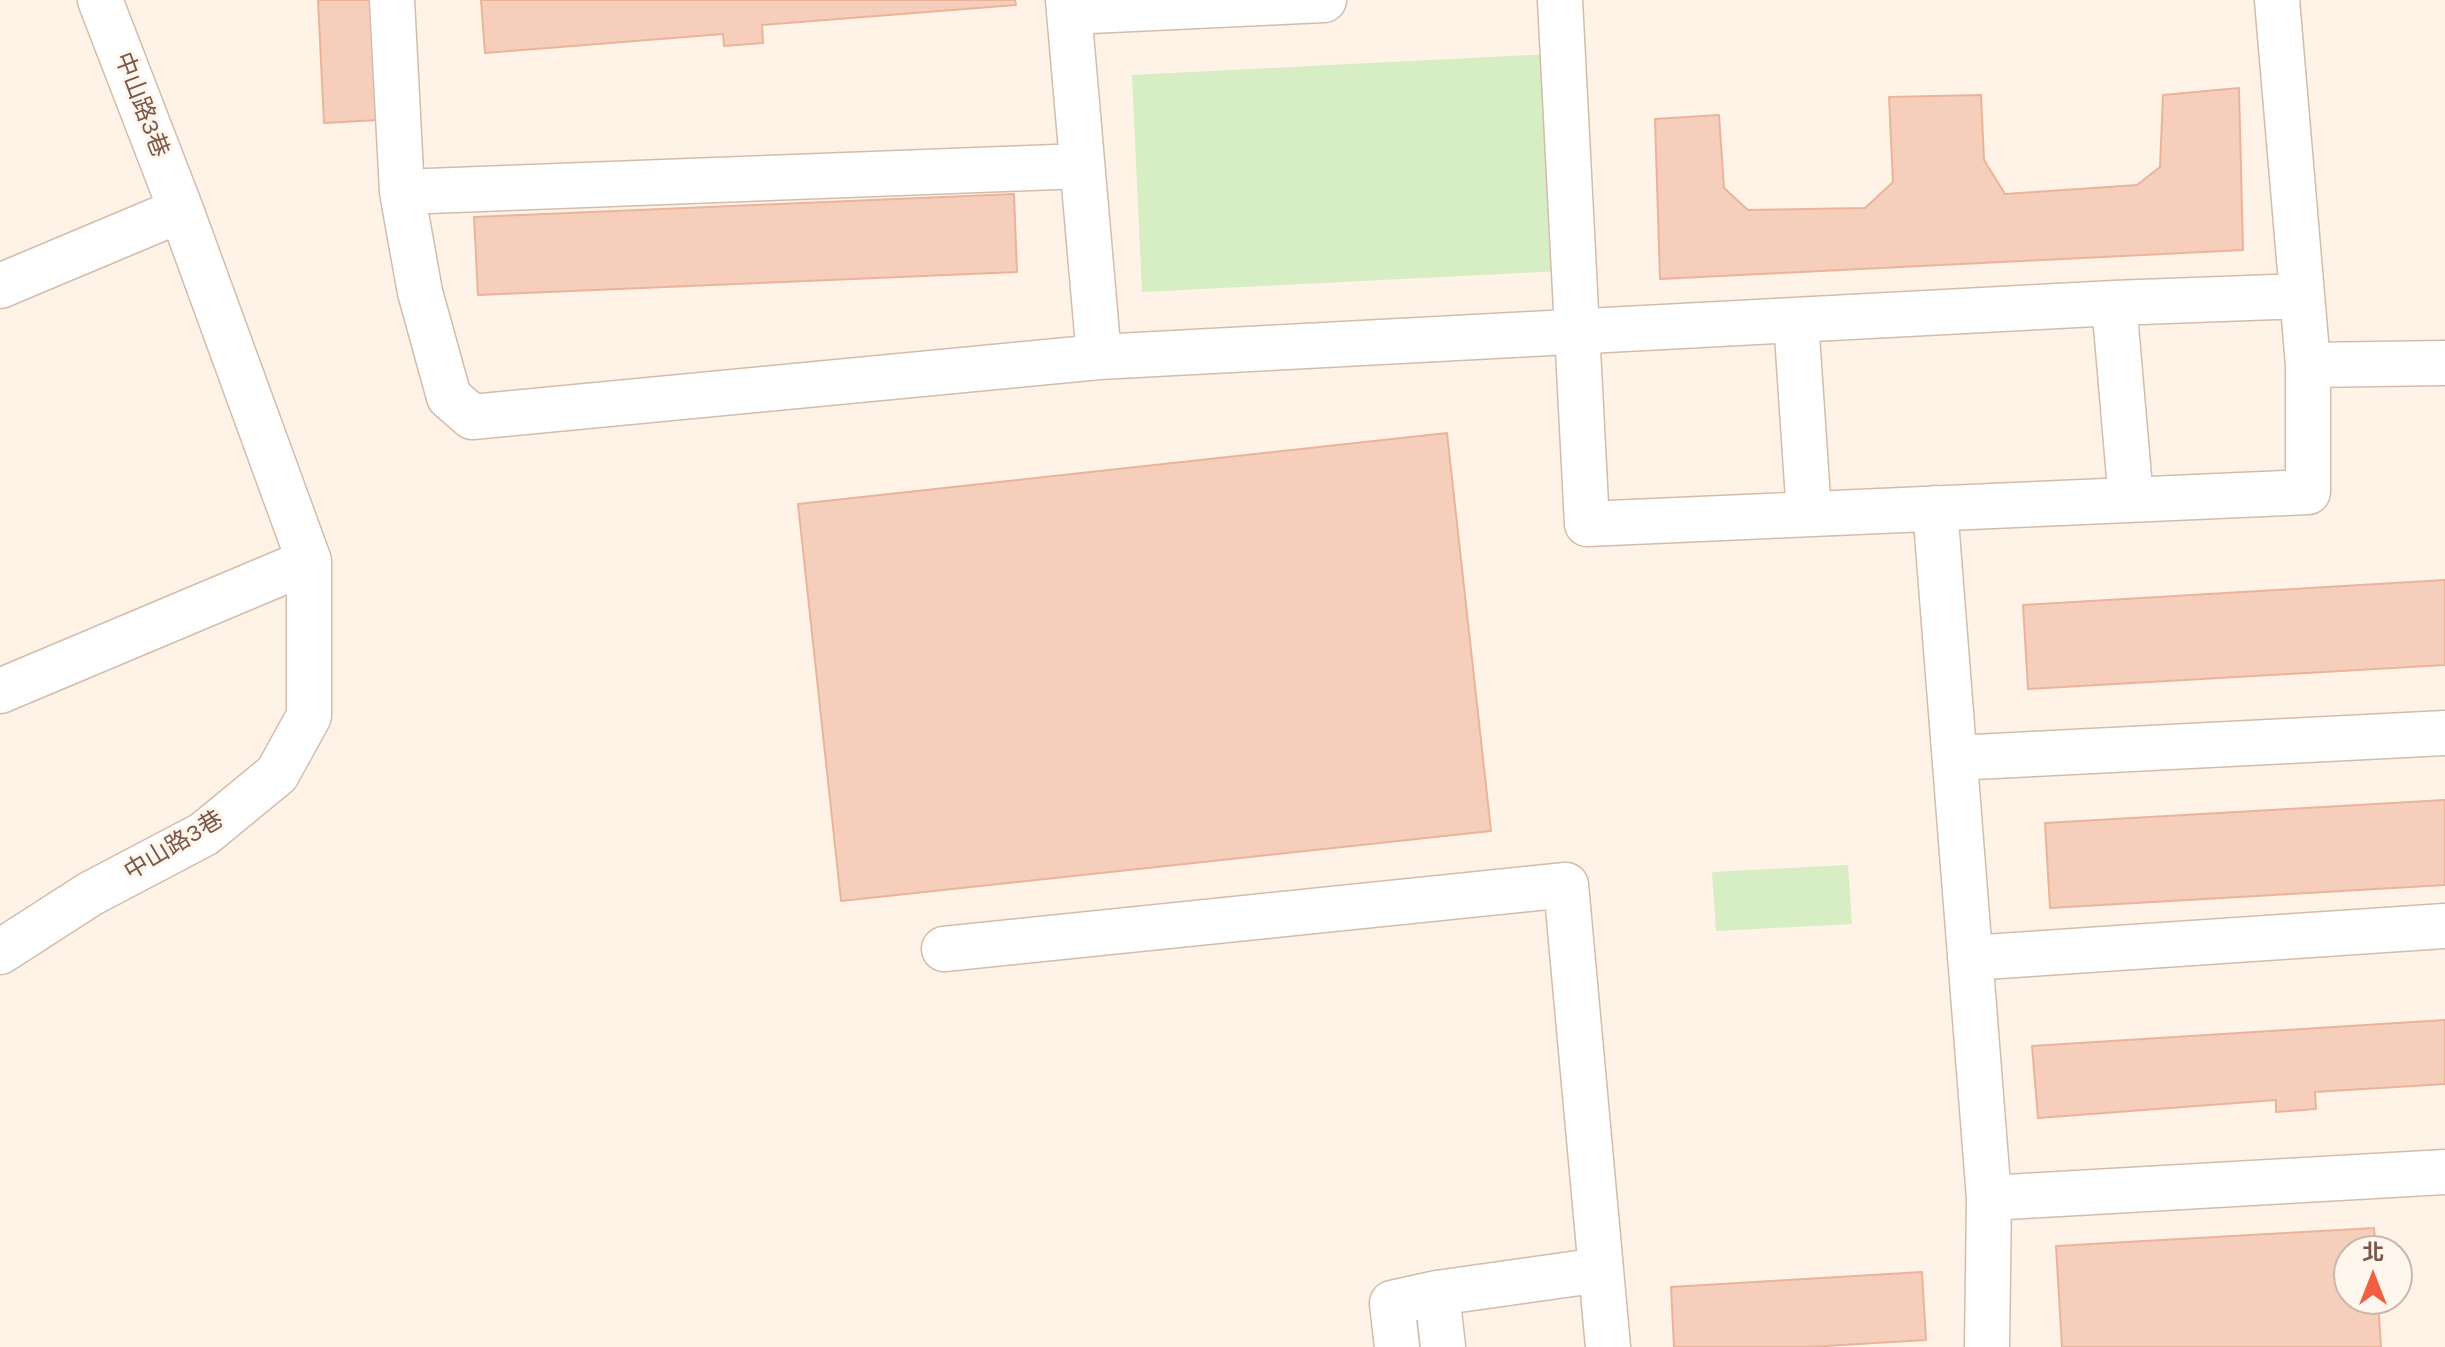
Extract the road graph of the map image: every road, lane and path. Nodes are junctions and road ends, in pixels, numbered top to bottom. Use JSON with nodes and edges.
{"nodes":[{"id":1,"x":100,"y":0,"type":"edge"},
{"id":2,"x":392,"y":0,"type":"edge"},
{"id":3,"x":1324,"y":0,"type":"edge"},
{"id":4,"x":1560,"y":0,"type":"edge"},
{"id":5,"x":2277,"y":0,"type":"edge"},
{"id":6,"x":1068,"y":6,"type":"edge"},
{"id":7,"x":1082,"y":166,"type":"junction"},
{"id":8,"x":402,"y":192,"type":"junction"},
{"id":9,"x":181,"y":210,"type":"junction"},
{"id":10,"x":0,"y":286,"type":"edge"},
{"id":11,"x":2302,"y":296,"type":"junction"},
{"id":12,"x":2114,"y":303,"type":"junction"},
{"id":13,"x":1796,"y":320,"type":"junction"},
{"id":14,"x":1576,"y":332,"type":"junction"},
{"id":15,"x":1099,"y":357,"type":"junction"},
{"id":16,"x":2445,"y":363,"type":"edge"},
{"id":17,"x":2308,"y":365,"type":"junction"},
{"id":18,"x":2131,"y":500,"type":"junction"},
{"id":19,"x":1935,"y":508,"type":"junction"},
{"id":20,"x":1809,"y":514,"type":"junction"},
{"id":21,"x":309,"y":561,"type":"junction"},
{"id":22,"x":0,"y":691,"type":"edge"},
{"id":23,"x":2445,"y":733,"type":"edge"},
{"id":24,"x":1955,"y":758,"type":"junction"},
{"id":25,"x":2445,"y":926,"type":"edge"},
{"id":26,"x":944,"y":949,"type":"dead end"},
{"id":27,"x":0,"y":952,"type":"edge"},
{"id":28,"x":1970,"y":958,"type":"junction"},
{"id":29,"x":2445,"y":1172,"type":"edge"},
{"id":30,"x":1989,"y":1198,"type":"junction"},
{"id":31,"x":1600,"y":1270,"type":"junction"},
{"id":32,"x":1437,"y":1293,"type":"junction"},
{"id":33,"x":1397,"y":1347,"type":"edge"},
{"id":34,"x":1443,"y":1347,"type":"edge"},
{"id":35,"x":1608,"y":1347,"type":"edge"},
{"id":36,"x":1980,"y":1347,"type":"edge"}],
"edges":[{"from":1,"to":9,"type":"lane","name":"中山路3巷"},
{"from":2,"to":8,"type":"lane"},
{"from":3,"to":6,"type":"lane"},
{"from":4,"to":14,"type":"lane"},
{"from":5,"to":11,"type":"lane"},
{"from":6,"to":7,"type":"lane"},
{"from":7,"to":8,"type":"lane"},
{"from":7,"to":15,"type":"lane"},
{"from":8,"to":15,"type":"lane"},
{"from":9,"to":10,"type":"lane"},
{"from":9,"to":21,"type":"lane","name":"中山路3巷"},
{"from":11,"to":12,"type":"lane"},
{"from":11,"to":17,"type":"lane"},
{"from":12,"to":13,"type":"lane"},
{"from":12,"to":18,"type":"lane"},
{"from":13,"to":14,"type":"lane"},
{"from":13,"to":20,"type":"lane"},
{"from":14,"to":15,"type":"lane"},
{"from":14,"to":20,"type":"lane"},
{"from":16,"to":17,"type":"lane"},
{"from":17,"to":18,"type":"lane"},
{"from":18,"to":19,"type":"lane"},
{"from":19,"to":20,"type":"lane"},
{"from":19,"to":24,"type":"lane"},
{"from":21,"to":22,"type":"lane"},
{"from":21,"to":27,"type":"lane","name":"中山路3巷"},
{"from":23,"to":24,"type":"lane"},
{"from":24,"to":28,"type":"lane"},
{"from":25,"to":28,"type":"lane"},
{"from":26,"to":31,"type":"lane"},
{"from":28,"to":30,"type":"lane"},
{"from":29,"to":30,"type":"lane"},
{"from":30,"to":36,"type":"lane"},
{"from":31,"to":32,"type":"lane"},
{"from":31,"to":35,"type":"lane"},
{"from":32,"to":33,"type":"lane"},
{"from":32,"to":34,"type":"lane"}]}
